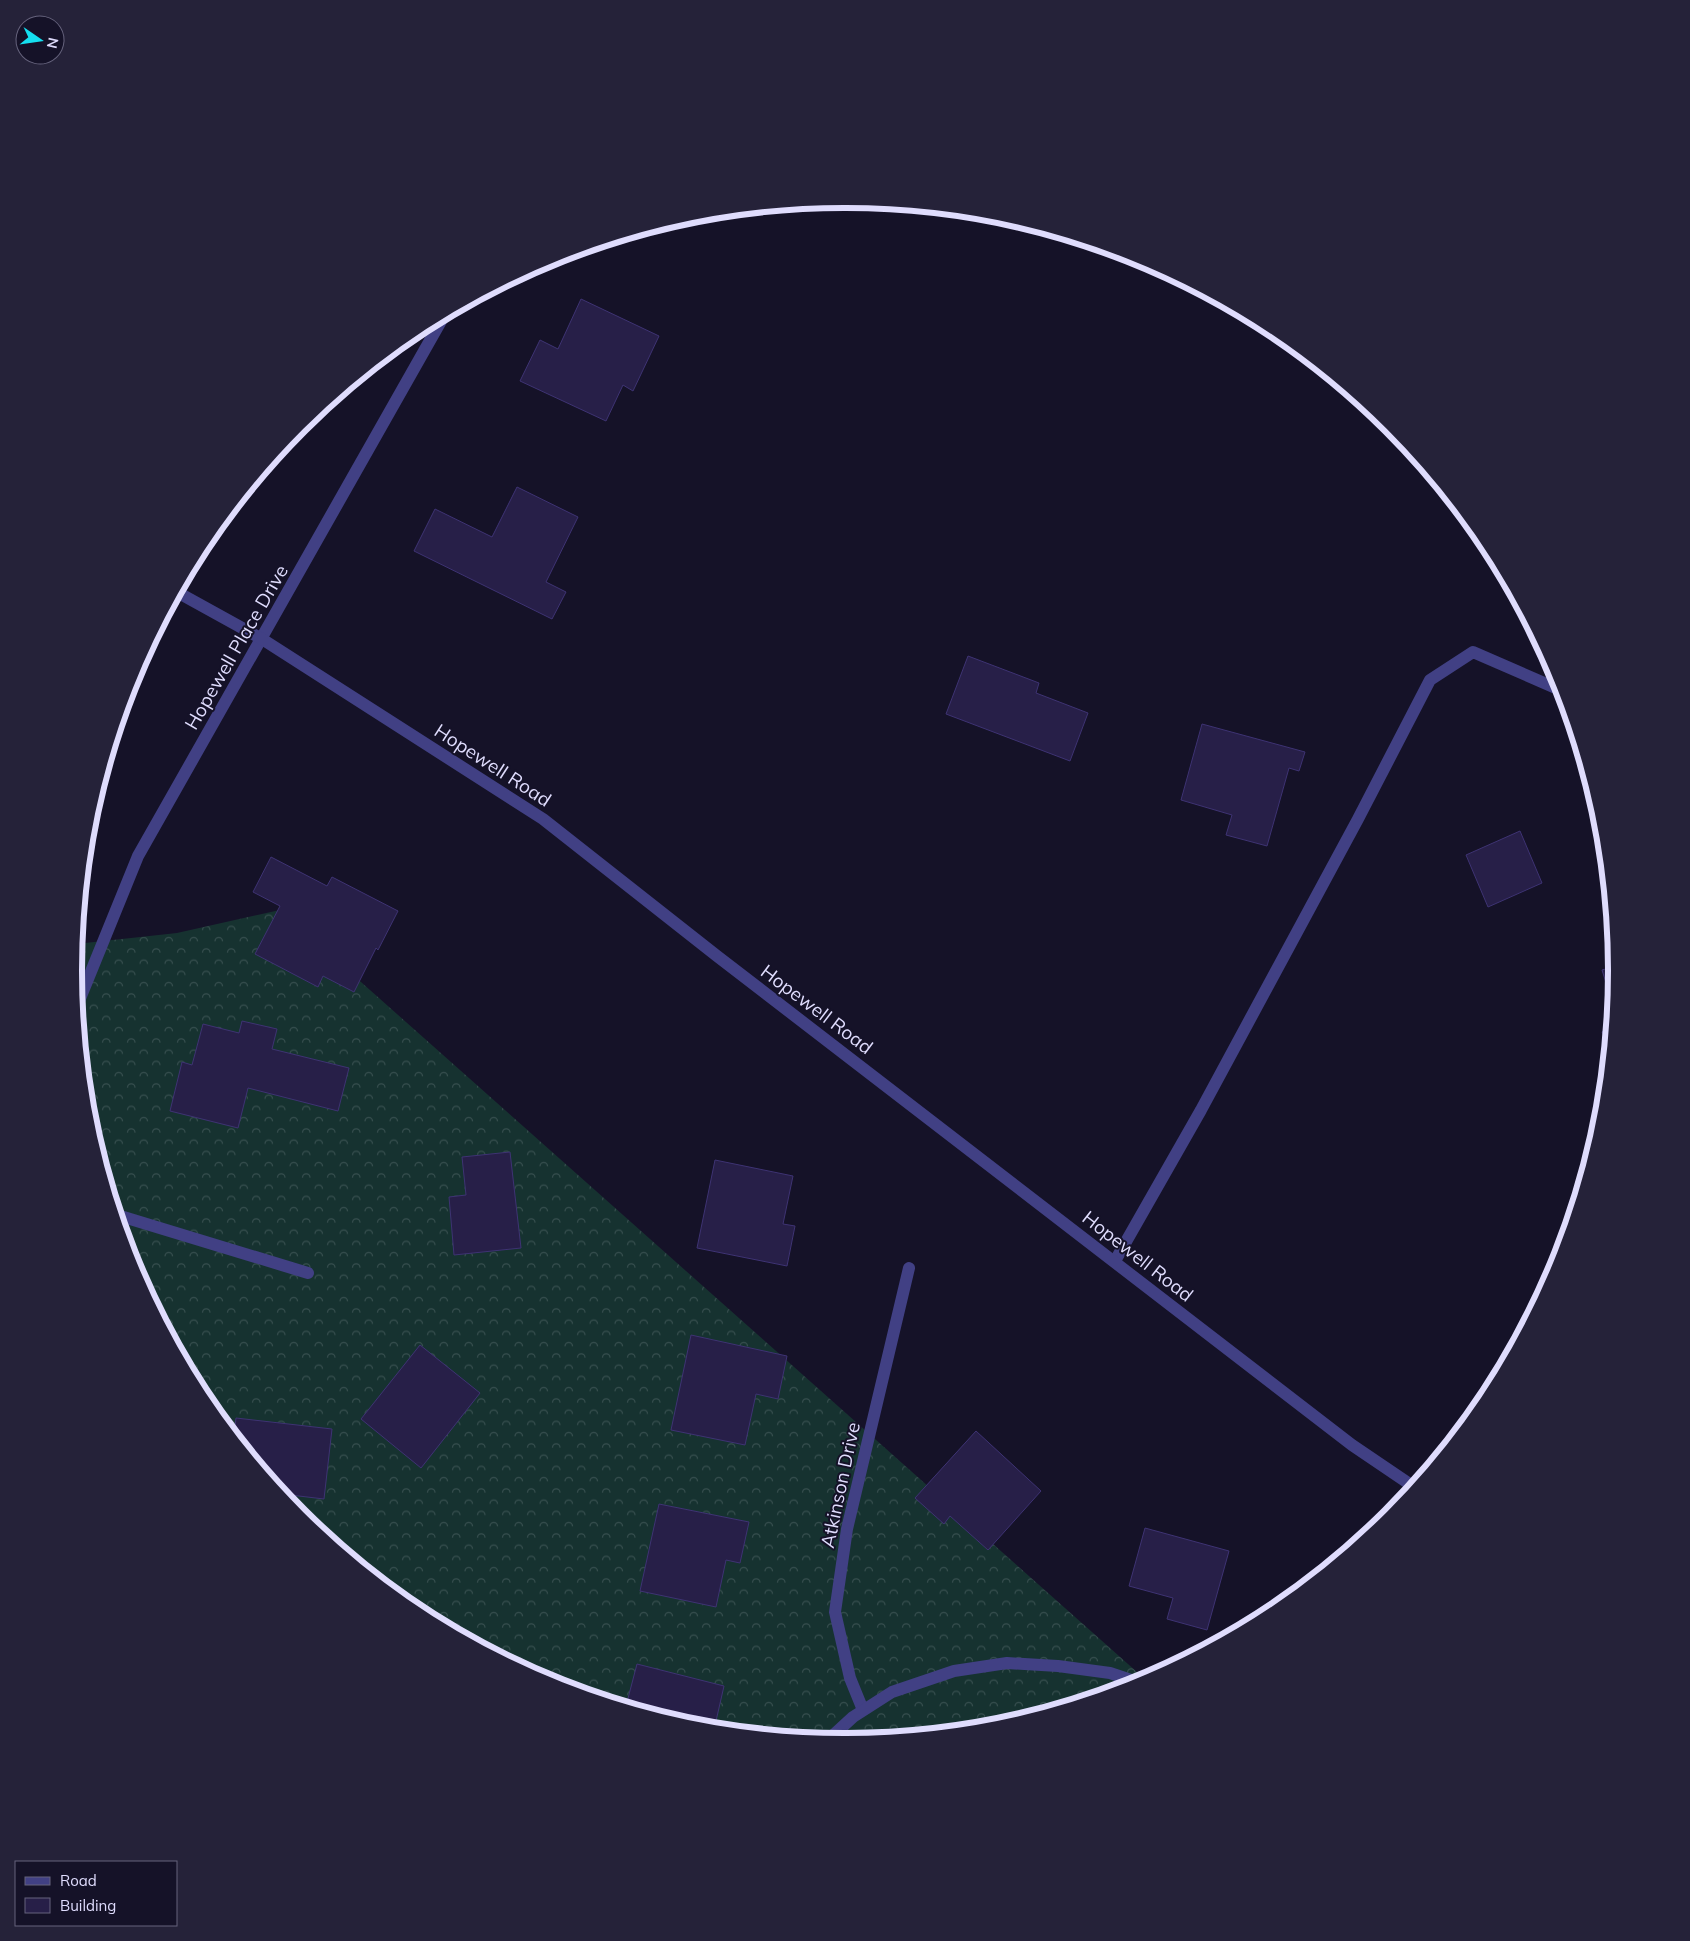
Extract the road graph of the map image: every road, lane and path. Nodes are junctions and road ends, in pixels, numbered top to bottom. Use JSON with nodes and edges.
{"nodes":[{"id":1,"x":438,"y":326,"type":"edge"},
{"id":2,"x":182,"y":595,"type":"edge"},
{"id":3,"x":262,"y":638,"type":"junction"},
{"id":4,"x":1552,"y":686,"type":"edge"},
{"id":5,"x":83,"y":992,"type":"edge"},
{"id":6,"x":123,"y":1217,"type":"edge"},
{"id":7,"x":1115,"y":1261,"type":"junction"},
{"id":8,"x":909,"y":1268,"type":"dead end"},
{"id":9,"x":308,"y":1273,"type":"dead end"},
{"id":10,"x":1408,"y":1484,"type":"edge"},
{"id":11,"x":1127,"y":1679,"type":"edge"},
{"id":12,"x":864,"y":1710,"type":"junction"},
{"id":13,"x":836,"y":1733,"type":"edge"}],
"edges":[{"from":1,"to":3,"type":"street","name":"Hopewell Place Drive"},
{"from":2,"to":3,"type":"street","name":"Hopewell Road"},
{"from":3,"to":5,"type":"street","name":"Hopewell Place Drive"},
{"from":3,"to":7,"type":"street","name":"Hopewell Road"},
{"from":4,"to":7,"type":"street"},
{"from":6,"to":9,"type":"street"},
{"from":7,"to":10,"type":"street","name":"Hopewell Road"},
{"from":8,"to":12,"type":"street","name":"Atkinson Drive"},
{"from":11,"to":12,"type":"street"},
{"from":12,"to":13,"type":"street"}]}
